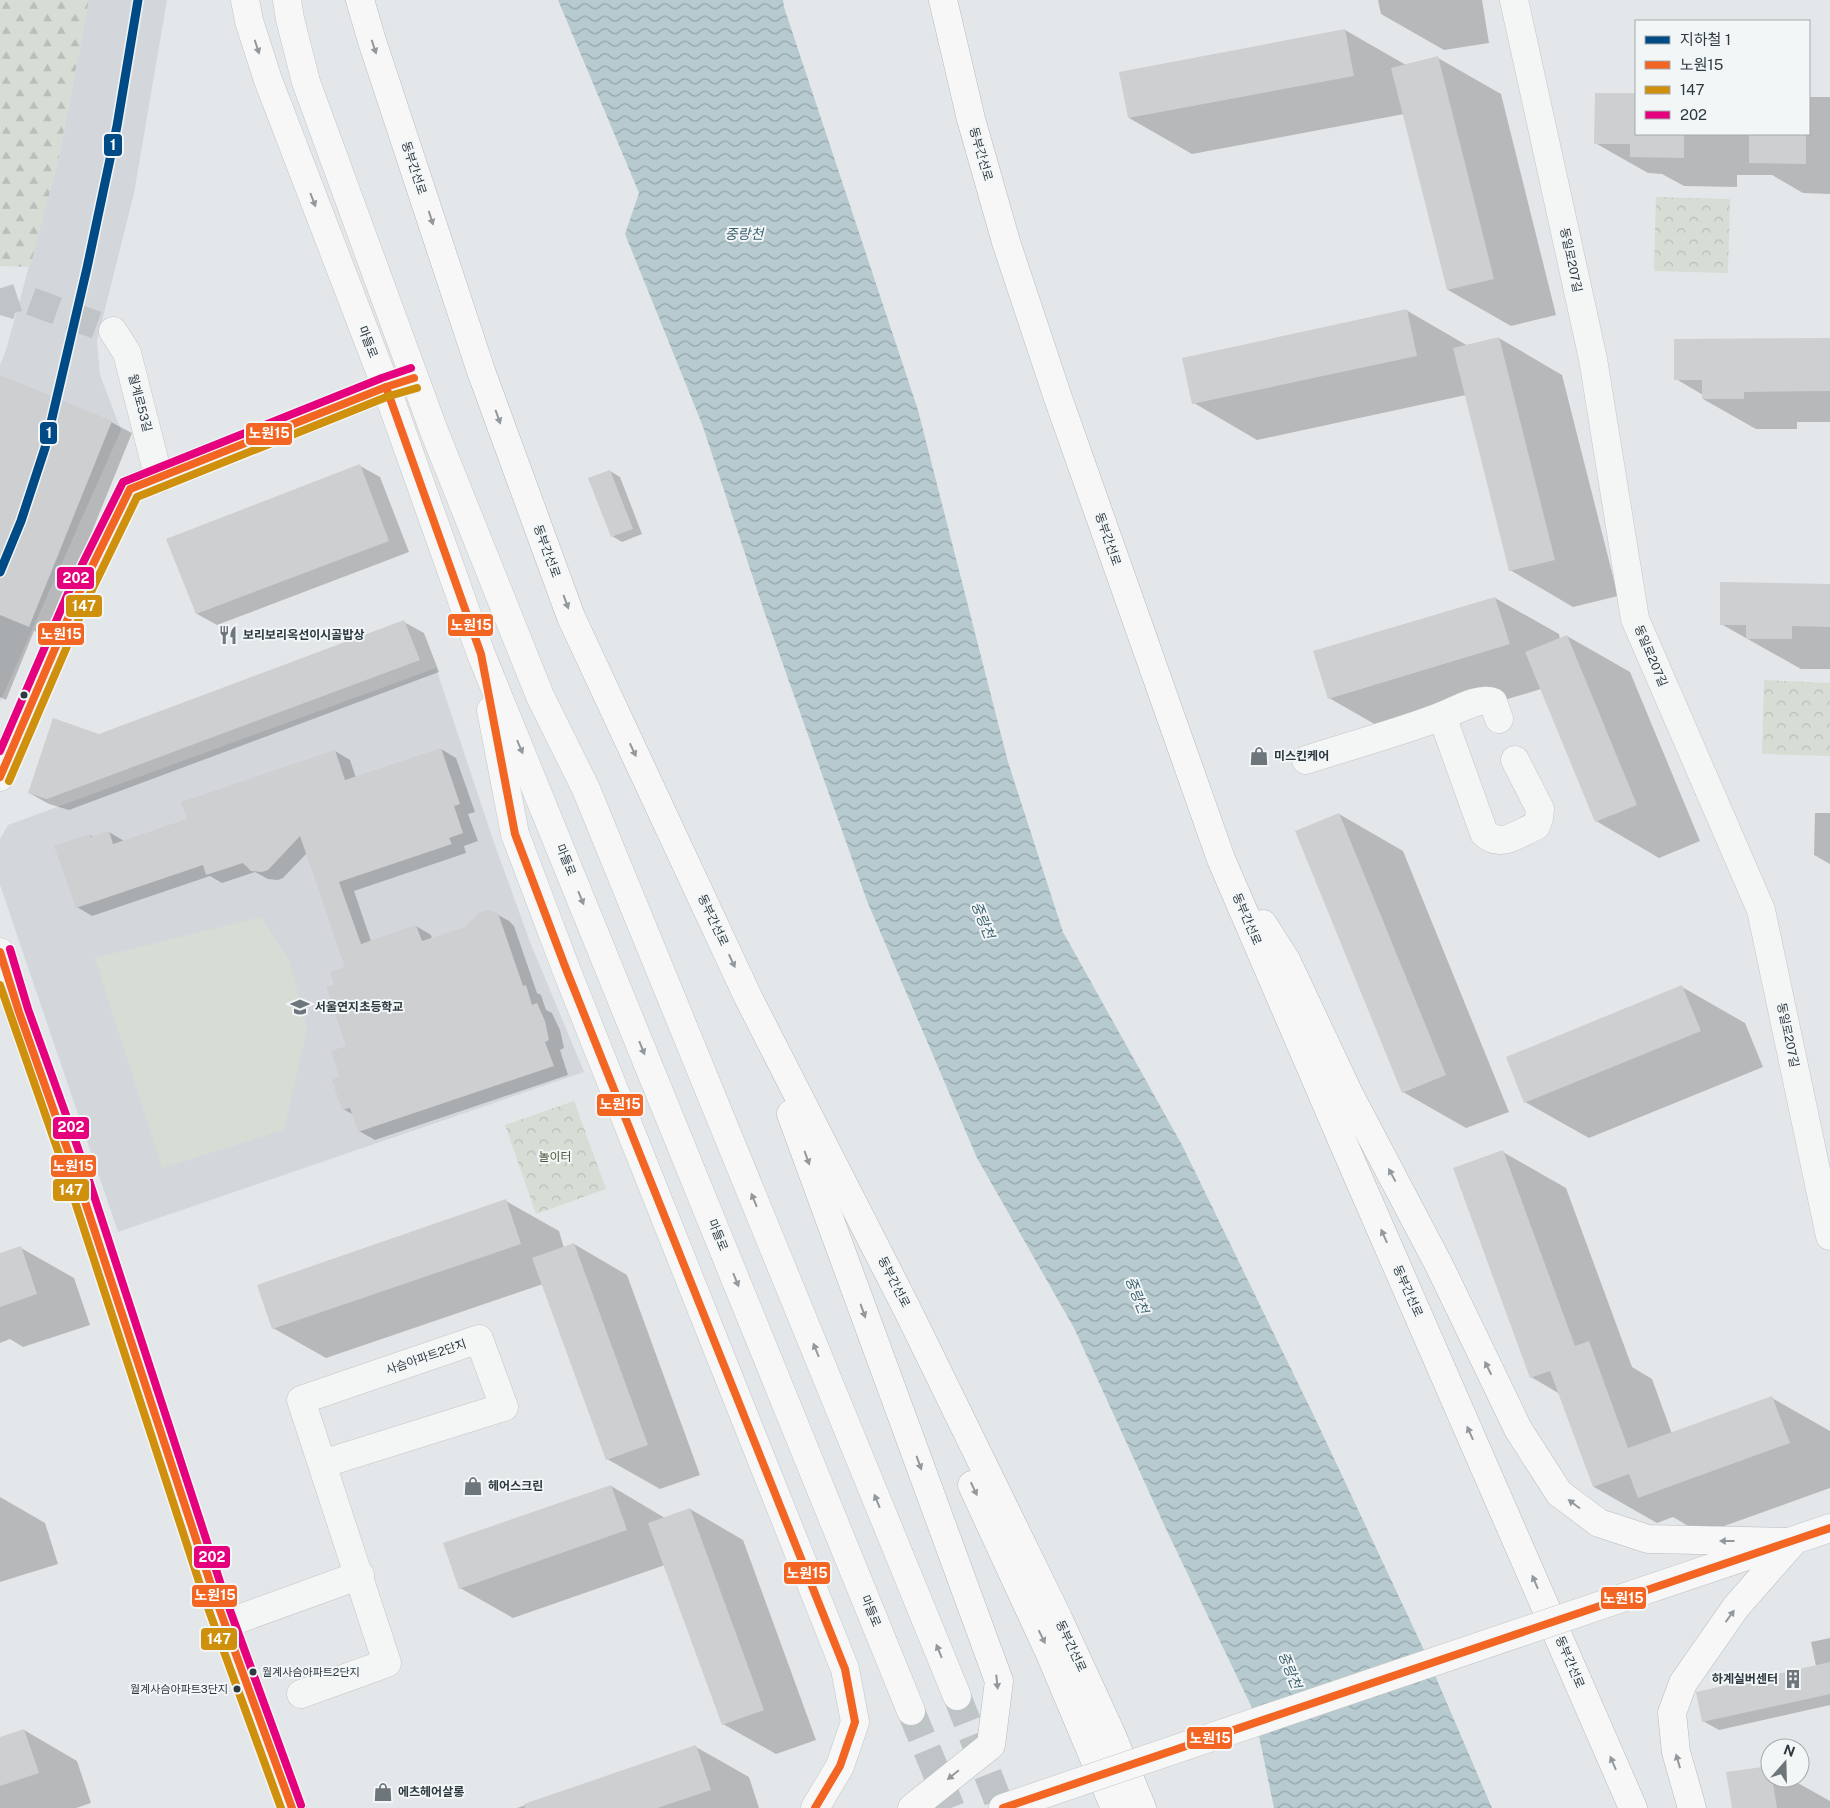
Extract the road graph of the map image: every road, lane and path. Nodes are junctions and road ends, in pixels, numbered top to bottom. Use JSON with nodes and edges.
{"nodes":[{"id":1,"x":245,"y":0,"type":"edge"},
{"id":2,"x":287,"y":0,"type":"edge"},
{"id":3,"x":360,"y":0,"type":"edge"},
{"id":4,"x":943,"y":0,"type":"edge"},
{"id":5,"x":1514,"y":0,"type":"edge"},
{"id":6,"x":113,"y":331,"type":"tunnel mouth"},
{"id":7,"x":414,"y":378,"type":"junction"},
{"id":8,"x":386,"y":387,"type":"junction"},
{"id":9,"x":159,"y":479,"type":"junction"},
{"id":10,"x":481,"y":654,"type":"junction"},
{"id":11,"x":1442,"y":716,"type":"junction"},
{"id":12,"x":1499,"y":719,"type":"dead end"},
{"id":13,"x":1306,"y":760,"type":"dead end"},
{"id":14,"x":1515,"y":760,"type":"dead end"},
{"id":15,"x":0,"y":777,"type":"edge"},
{"id":16,"x":1221,"y":859,"type":"junction"},
{"id":17,"x":0,"y":952,"type":"edge"},
{"id":18,"x":748,"y":997,"type":"junction"},
{"id":19,"x":1830,"y":1236,"type":"edge"},
{"id":20,"x":909,"y":1313,"type":"junction"},
{"id":21,"x":322,"y":1464,"type":"junction"},
{"id":22,"x":1830,"y":1528,"type":"edge"},
{"id":23,"x":1793,"y":1542,"type":"junction"},
{"id":24,"x":360,"y":1576,"type":"junction"},
{"id":25,"x":225,"y":1624,"type":"junction"},
{"id":26,"x":301,"y":1694,"type":"dead end"},
{"id":27,"x":958,"y":1696,"type":"tunnel mouth"},
{"id":28,"x":911,"y":1711,"type":"tunnel mouth"},
{"id":29,"x":292,"y":1808,"type":"edge"},
{"id":30,"x":815,"y":1808,"type":"edge"},
{"id":31,"x":912,"y":1808,"type":"edge"},
{"id":32,"x":1003,"y":1808,"type":"edge"},
{"id":33,"x":1115,"y":1808,"type":"edge"},
{"id":34,"x":1142,"y":1808,"type":"edge"},
{"id":35,"x":1633,"y":1808,"type":"edge"},
{"id":36,"x":1692,"y":1808,"type":"edge"}],
"edges":[{"from":1,"to":8,"type":"main road","name":"마들로","one_way":true},
{"from":2,"to":7,"type":"main road"},
{"from":3,"to":18,"type":"main road","name":"동부간선로","one_way":true},
{"from":4,"to":16,"type":"main road","name":"동부간선로"},
{"from":5,"to":19,"type":"street","name":"동일로207길"},
{"from":6,"to":9,"type":"street","name":"월계로53길"},
{"from":7,"to":8,"type":"street"},
{"from":27,"to":7,"type":"main road","one_way":true},
{"from":8,"to":9,"type":"street"},
{"from":8,"to":10,"type":"main road","name":"마들로"},
{"from":9,"to":15,"type":"street"},
{"from":10,"to":28,"type":"main road","name":"마들로","one_way":true},
{"from":10,"to":30,"type":"main road"},
{"from":11,"to":12,"type":"street"},
{"from":11,"to":13,"type":"street"},
{"from":11,"to":14,"type":"street"},
{"from":23,"to":16,"type":"main road","one_way":true},
{"from":35,"to":16,"type":"main road","name":"동부간선로","one_way":true},
{"from":17,"to":25,"type":"street"},
{"from":18,"to":20,"type":"main road","name":"동부간선로"},
{"from":18,"to":31,"type":"main road","one_way":true},
{"from":20,"to":33,"type":"main road","one_way":true},
{"from":20,"to":34,"type":"main road","name":"동부간선로"},
{"from":21,"to":21,"type":"street","name":"사슴아파트2단지"},
{"from":21,"to":24,"type":"street","name":"사슴아파트2단지"},
{"from":22,"to":23,"type":"main road"},
{"from":23,"to":32,"type":"main road","bridge":true},
{"from":36,"to":23,"type":"main road","one_way":true},
{"from":24,"to":25,"type":"street"},
{"from":24,"to":26,"type":"street","name":"사슴아파트2단지"},
{"from":25,"to":29,"type":"street"}]}
